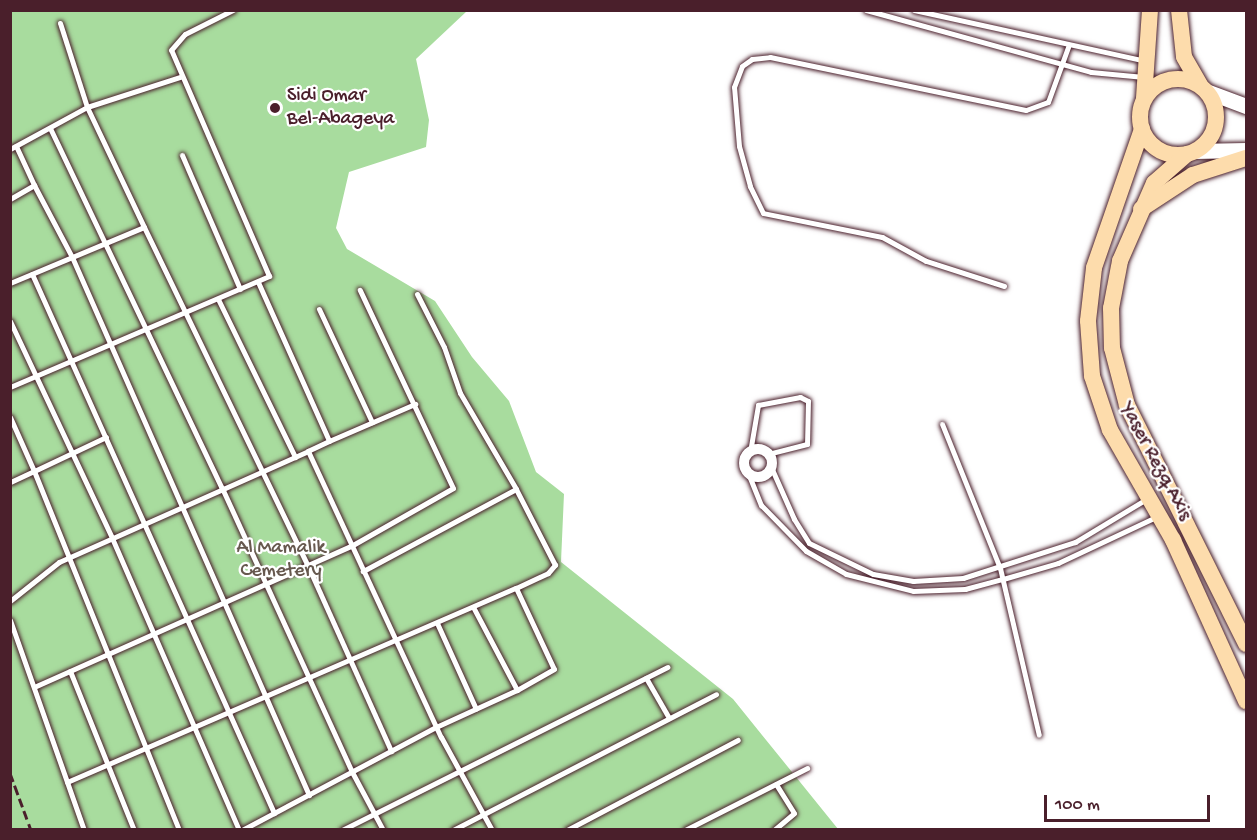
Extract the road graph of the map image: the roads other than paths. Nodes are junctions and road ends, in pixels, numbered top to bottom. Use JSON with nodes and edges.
{"nodes":[{"id":1,"x":233,"y":10,"type":"edge"},
{"id":2,"x":866,"y":10,"type":"edge"},
{"id":3,"x":914,"y":10,"type":"edge"},
{"id":4,"x":1150,"y":10,"type":"edge"},
{"id":5,"x":1179,"y":10,"type":"edge"},
{"id":6,"x":219,"y":12,"type":"edge"},
{"id":7,"x":60,"y":23,"type":"dead end"},
{"id":8,"x":1068,"y":47,"type":"junction"},
{"id":9,"x":1064,"y":62,"type":"junction"},
{"id":10,"x":1149,"y":70,"type":"junction"},
{"id":11,"x":180,"y":77,"type":"junction"},
{"id":12,"x":1203,"y":88,"type":"junction"},
{"id":13,"x":1144,"y":98,"type":"junction"},
{"id":14,"x":1246,"y":106,"type":"edge"},
{"id":15,"x":87,"y":107,"type":"junction"},
{"id":16,"x":50,"y":128,"type":"junction"},
{"id":17,"x":1142,"y":129,"type":"junction"},
{"id":18,"x":13,"y":148,"type":"edge"},
{"id":19,"x":1246,"y":150,"type":"edge"},
{"id":20,"x":1190,"y":153,"type":"junction"},
{"id":21,"x":182,"y":155,"type":"dead end"},
{"id":22,"x":1246,"y":158,"type":"edge"},
{"id":23,"x":34,"y":185,"type":"junction"},
{"id":24,"x":10,"y":199,"type":"edge"},
{"id":25,"x":1140,"y":209,"type":"junction"},
{"id":26,"x":144,"y":227,"type":"junction"},
{"id":27,"x":106,"y":243,"type":"junction"},
{"id":28,"x":72,"y":257,"type":"junction"},
{"id":29,"x":32,"y":274,"type":"junction"},
{"id":30,"x":258,"y":282,"type":"junction"},
{"id":31,"x":10,"y":283,"type":"edge"},
{"id":32,"x":1004,"y":286,"type":"dead end"},
{"id":33,"x":240,"y":289,"type":"junction"},
{"id":34,"x":360,"y":290,"type":"dead end"},
{"id":35,"x":417,"y":294,"type":"dead end"},
{"id":36,"x":218,"y":299,"type":"junction"},
{"id":37,"x":319,"y":309,"type":"dead end"},
{"id":38,"x":183,"y":314,"type":"junction"},
{"id":39,"x":10,"y":321,"type":"edge"},
{"id":40,"x":147,"y":329,"type":"junction"},
{"id":41,"x":108,"y":345,"type":"junction"},
{"id":42,"x":70,"y":361,"type":"junction"},
{"id":43,"x":35,"y":376,"type":"junction"},
{"id":44,"x":10,"y":387,"type":"edge"},
{"id":45,"x":415,"y":404,"type":"junction"},
{"id":46,"x":10,"y":417,"type":"edge"},
{"id":47,"x":372,"y":422,"type":"junction"},
{"id":48,"x":942,"y":424,"type":"dead end"},
{"id":49,"x":106,"y":437,"type":"junction"},
{"id":50,"x":330,"y":441,"type":"junction"},
{"id":51,"x":308,"y":451,"type":"junction"},
{"id":52,"x":71,"y":452,"type":"junction"},
{"id":53,"x":750,"y":452,"type":"junction"},
{"id":54,"x":768,"y":454,"type":"junction"},
{"id":55,"x":295,"y":456,"type":"junction"},
{"id":56,"x":771,"y":467,"type":"junction"},
{"id":57,"x":34,"y":471,"type":"junction"},
{"id":58,"x":259,"y":471,"type":"junction"},
{"id":59,"x":748,"y":472,"type":"junction"},
{"id":60,"x":10,"y":482,"type":"edge"},
{"id":61,"x":222,"y":488,"type":"junction"},
{"id":62,"x":516,"y":489,"type":"junction"},
{"id":63,"x":1149,"y":497,"type":"junction"},
{"id":64,"x":183,"y":506,"type":"junction"},
{"id":65,"x":1160,"y":516,"type":"junction"},
{"id":66,"x":145,"y":523,"type":"junction"},
{"id":67,"x":112,"y":538,"type":"junction"},
{"id":68,"x":351,"y":546,"type":"junction"},
{"id":69,"x":70,"y":557,"type":"junction"},
{"id":70,"x":308,"y":566,"type":"junction"},
{"id":71,"x":1000,"y":568,"type":"junction"},
{"id":72,"x":363,"y":571,"type":"junction"},
{"id":73,"x":1003,"y":579,"type":"junction"},
{"id":74,"x":267,"y":584,"type":"junction"},
{"id":75,"x":516,"y":588,"type":"junction"},
{"id":76,"x":10,"y":602,"type":"edge"},
{"id":77,"x":223,"y":603,"type":"junction"},
{"id":78,"x":473,"y":607,"type":"junction"},
{"id":79,"x":188,"y":619,"type":"junction"},
{"id":80,"x":10,"y":620,"type":"edge"},
{"id":81,"x":436,"y":623,"type":"junction"},
{"id":82,"x":154,"y":634,"type":"junction"},
{"id":83,"x":396,"y":640,"type":"junction"},
{"id":84,"x":1246,"y":644,"type":"edge"},
{"id":85,"x":109,"y":654,"type":"junction"},
{"id":86,"x":351,"y":660,"type":"junction"},
{"id":87,"x":668,"y":667,"type":"dead end"},
{"id":88,"x":70,"y":671,"type":"junction"},
{"id":89,"x":309,"y":678,"type":"junction"},
{"id":90,"x":646,"y":678,"type":"junction"},
{"id":91,"x":34,"y":687,"type":"junction"},
{"id":92,"x":517,"y":690,"type":"junction"},
{"id":93,"x":716,"y":694,"type":"dead end"},
{"id":94,"x":263,"y":698,"type":"junction"},
{"id":95,"x":1246,"y":700,"type":"edge"},
{"id":96,"x":476,"y":709,"type":"junction"},
{"id":97,"x":229,"y":712,"type":"junction"},
{"id":98,"x":669,"y":718,"type":"junction"},
{"id":99,"x":195,"y":728,"type":"junction"},
{"id":100,"x":436,"y":728,"type":"junction"},
{"id":101,"x":1039,"y":735,"type":"dead end"},
{"id":102,"x":738,"y":740,"type":"dead end"},
{"id":103,"x":147,"y":748,"type":"junction"},
{"id":104,"x":391,"y":751,"type":"junction"},
{"id":105,"x":107,"y":765,"type":"junction"},
{"id":106,"x":807,"y":768,"type":"dead end"},
{"id":107,"x":459,"y":769,"type":"junction"},
{"id":108,"x":352,"y":772,"type":"junction"},
{"id":109,"x":67,"y":782,"type":"junction"},
{"id":110,"x":776,"y":784,"type":"junction"},
{"id":111,"x":309,"y":795,"type":"junction"},
{"id":112,"x":274,"y":813,"type":"junction"},
{"id":113,"x":374,"y":813,"type":"junction"},
{"id":114,"x":483,"y":814,"type":"junction"},
{"id":115,"x":84,"y":830,"type":"edge"},
{"id":116,"x":134,"y":830,"type":"edge"},
{"id":117,"x":179,"y":830,"type":"edge"},
{"id":118,"x":240,"y":830,"type":"edge"},
{"id":119,"x":342,"y":830,"type":"edge"},
{"id":120,"x":383,"y":830,"type":"edge"},
{"id":121,"x":453,"y":830,"type":"edge"},
{"id":122,"x":492,"y":830,"type":"edge"},
{"id":123,"x":567,"y":830,"type":"edge"},
{"id":124,"x":685,"y":830,"type":"edge"},
{"id":125,"x":774,"y":830,"type":"edge"}],
"edges":[{"from":1,"to":6,"type":"lane"},
{"from":2,"to":9,"type":"lane"},
{"from":3,"to":8,"type":"lane"},
{"from":4,"to":10,"type":"main road"},
{"from":5,"to":12,"type":"main road"},
{"from":6,"to":11,"type":"lane"},
{"from":7,"to":15,"type":"lane"},
{"from":8,"to":9,"type":"lane"},
{"from":8,"to":10,"type":"lane"},
{"from":9,"to":10,"type":"lane"},
{"from":9,"to":32,"type":"lane"},
{"from":10,"to":13,"type":"main road"},
{"from":11,"to":15,"type":"lane"},
{"from":11,"to":30,"type":"lane"},
{"from":12,"to":13,"type":"main road"},
{"from":12,"to":14,"type":"main road"},
{"from":12,"to":20,"type":"main road"},
{"from":13,"to":17,"type":"main road"},
{"from":15,"to":16,"type":"lane"},
{"from":15,"to":26,"type":"lane"},
{"from":16,"to":18,"type":"lane"},
{"from":16,"to":27,"type":"lane"},
{"from":17,"to":20,"type":"main road"},
{"from":17,"to":63,"type":"main road","name":"Yaser Rezq Axis"},
{"from":18,"to":23,"type":"lane"},
{"from":19,"to":20,"type":"main road"},
{"from":20,"to":25,"type":"main road","name":"Yaser Rezq Axis"},
{"from":21,"to":33,"type":"lane"},
{"from":22,"to":25,"type":"main road"},
{"from":23,"to":24,"type":"lane"},
{"from":23,"to":28,"type":"lane"},
{"from":25,"to":84,"type":"main road","name":"Yaser Rezq Axis"},
{"from":26,"to":27,"type":"lane"},
{"from":26,"to":38,"type":"lane"},
{"from":27,"to":28,"type":"lane"},
{"from":27,"to":40,"type":"lane"},
{"from":28,"to":29,"type":"lane"},
{"from":28,"to":41,"type":"lane"},
{"from":29,"to":31,"type":"lane"},
{"from":29,"to":42,"type":"lane"},
{"from":30,"to":33,"type":"lane"},
{"from":30,"to":50,"type":"lane"},
{"from":33,"to":36,"type":"lane"},
{"from":34,"to":45,"type":"lane"},
{"from":35,"to":62,"type":"lane"},
{"from":36,"to":38,"type":"lane"},
{"from":36,"to":55,"type":"lane"},
{"from":37,"to":47,"type":"lane"},
{"from":38,"to":40,"type":"lane"},
{"from":38,"to":58,"type":"lane"},
{"from":39,"to":43,"type":"lane"},
{"from":40,"to":41,"type":"lane"},
{"from":40,"to":61,"type":"lane"},
{"from":41,"to":42,"type":"lane"},
{"from":41,"to":64,"type":"lane"},
{"from":42,"to":43,"type":"lane"},
{"from":42,"to":49,"type":"lane"},
{"from":43,"to":44,"type":"lane"},
{"from":43,"to":52,"type":"lane"},
{"from":45,"to":47,"type":"lane"},
{"from":45,"to":68,"type":"lane"},
{"from":46,"to":57,"type":"lane"},
{"from":47,"to":50,"type":"lane"},
{"from":48,"to":71,"type":"lane"},
{"from":49,"to":52,"type":"lane"},
{"from":49,"to":66,"type":"lane"},
{"from":50,"to":51,"type":"lane"},
{"from":51,"to":55,"type":"lane"},
{"from":51,"to":68,"type":"lane"},
{"from":52,"to":57,"type":"lane"},
{"from":52,"to":67,"type":"lane"},
{"from":53,"to":54,"type":"street"},
{"from":53,"to":54,"type":"lane"},
{"from":53,"to":59,"type":"street"},
{"from":54,"to":56,"type":"street"},
{"from":55,"to":58,"type":"lane"},
{"from":56,"to":59,"type":"street"},
{"from":56,"to":71,"type":"lane"},
{"from":57,"to":60,"type":"lane"},
{"from":57,"to":69,"type":"lane"},
{"from":58,"to":61,"type":"lane"},
{"from":58,"to":70,"type":"lane"},
{"from":59,"to":73,"type":"lane"},
{"from":61,"to":64,"type":"lane"},
{"from":61,"to":74,"type":"lane"},
{"from":62,"to":72,"type":"lane"},
{"from":62,"to":75,"type":"lane"},
{"from":63,"to":65,"type":"main road","name":"Yaser Rezq Axis"},
{"from":63,"to":71,"type":"lane"},
{"from":64,"to":66,"type":"lane"},
{"from":64,"to":77,"type":"lane"},
{"from":65,"to":73,"type":"lane"},
{"from":65,"to":95,"type":"main road","name":"Yaser Rezq Axis"},
{"from":66,"to":67,"type":"lane"},
{"from":66,"to":79,"type":"lane"},
{"from":67,"to":69,"type":"lane"},
{"from":67,"to":82,"type":"lane"},
{"from":68,"to":70,"type":"lane"},
{"from":68,"to":72,"type":"lane"},
{"from":69,"to":76,"type":"lane"},
{"from":69,"to":85,"type":"lane"},
{"from":70,"to":74,"type":"lane"},
{"from":70,"to":86,"type":"lane"},
{"from":71,"to":73,"type":"lane"},
{"from":72,"to":83,"type":"lane"},
{"from":73,"to":101,"type":"lane"},
{"from":74,"to":77,"type":"lane"},
{"from":74,"to":89,"type":"lane"},
{"from":75,"to":78,"type":"lane"},
{"from":75,"to":92,"type":"lane"},
{"from":77,"to":79,"type":"lane"},
{"from":77,"to":94,"type":"lane"},
{"from":78,"to":81,"type":"lane"},
{"from":78,"to":92,"type":"lane"},
{"from":79,"to":82,"type":"lane"},
{"from":79,"to":97,"type":"lane"},
{"from":80,"to":91,"type":"lane"},
{"from":81,"to":83,"type":"lane"},
{"from":81,"to":96,"type":"lane"},
{"from":82,"to":85,"type":"lane"},
{"from":82,"to":99,"type":"lane"},
{"from":83,"to":86,"type":"lane"},
{"from":83,"to":100,"type":"lane"},
{"from":85,"to":88,"type":"lane"},
{"from":85,"to":103,"type":"lane"},
{"from":86,"to":89,"type":"lane"},
{"from":86,"to":104,"type":"lane"},
{"from":87,"to":90,"type":"lane"},
{"from":88,"to":91,"type":"lane"},
{"from":88,"to":105,"type":"lane"},
{"from":89,"to":94,"type":"lane"},
{"from":89,"to":108,"type":"lane"},
{"from":90,"to":98,"type":"lane"},
{"from":90,"to":107,"type":"lane"},
{"from":91,"to":109,"type":"lane"},
{"from":92,"to":96,"type":"lane"},
{"from":93,"to":98,"type":"lane"},
{"from":94,"to":97,"type":"lane"},
{"from":94,"to":111,"type":"lane"},
{"from":96,"to":100,"type":"lane"},
{"from":97,"to":99,"type":"lane"},
{"from":97,"to":112,"type":"lane"},
{"from":98,"to":114,"type":"lane"},
{"from":99,"to":103,"type":"lane"},
{"from":99,"to":118,"type":"lane"},
{"from":100,"to":104,"type":"lane"},
{"from":100,"to":107,"type":"lane"},
{"from":102,"to":123,"type":"lane"},
{"from":103,"to":105,"type":"lane"},
{"from":103,"to":117,"type":"lane"},
{"from":104,"to":108,"type":"lane"},
{"from":105,"to":109,"type":"lane"},
{"from":105,"to":116,"type":"lane"},
{"from":106,"to":110,"type":"lane"},
{"from":107,"to":113,"type":"lane"},
{"from":107,"to":114,"type":"lane"},
{"from":108,"to":111,"type":"lane"},
{"from":108,"to":113,"type":"lane"},
{"from":109,"to":115,"type":"lane"},
{"from":110,"to":124,"type":"lane"},
{"from":110,"to":125,"type":"lane"},
{"from":111,"to":112,"type":"lane"},
{"from":112,"to":118,"type":"lane"},
{"from":113,"to":119,"type":"lane"},
{"from":113,"to":120,"type":"lane"},
{"from":114,"to":121,"type":"lane"},
{"from":114,"to":122,"type":"lane"}]}
